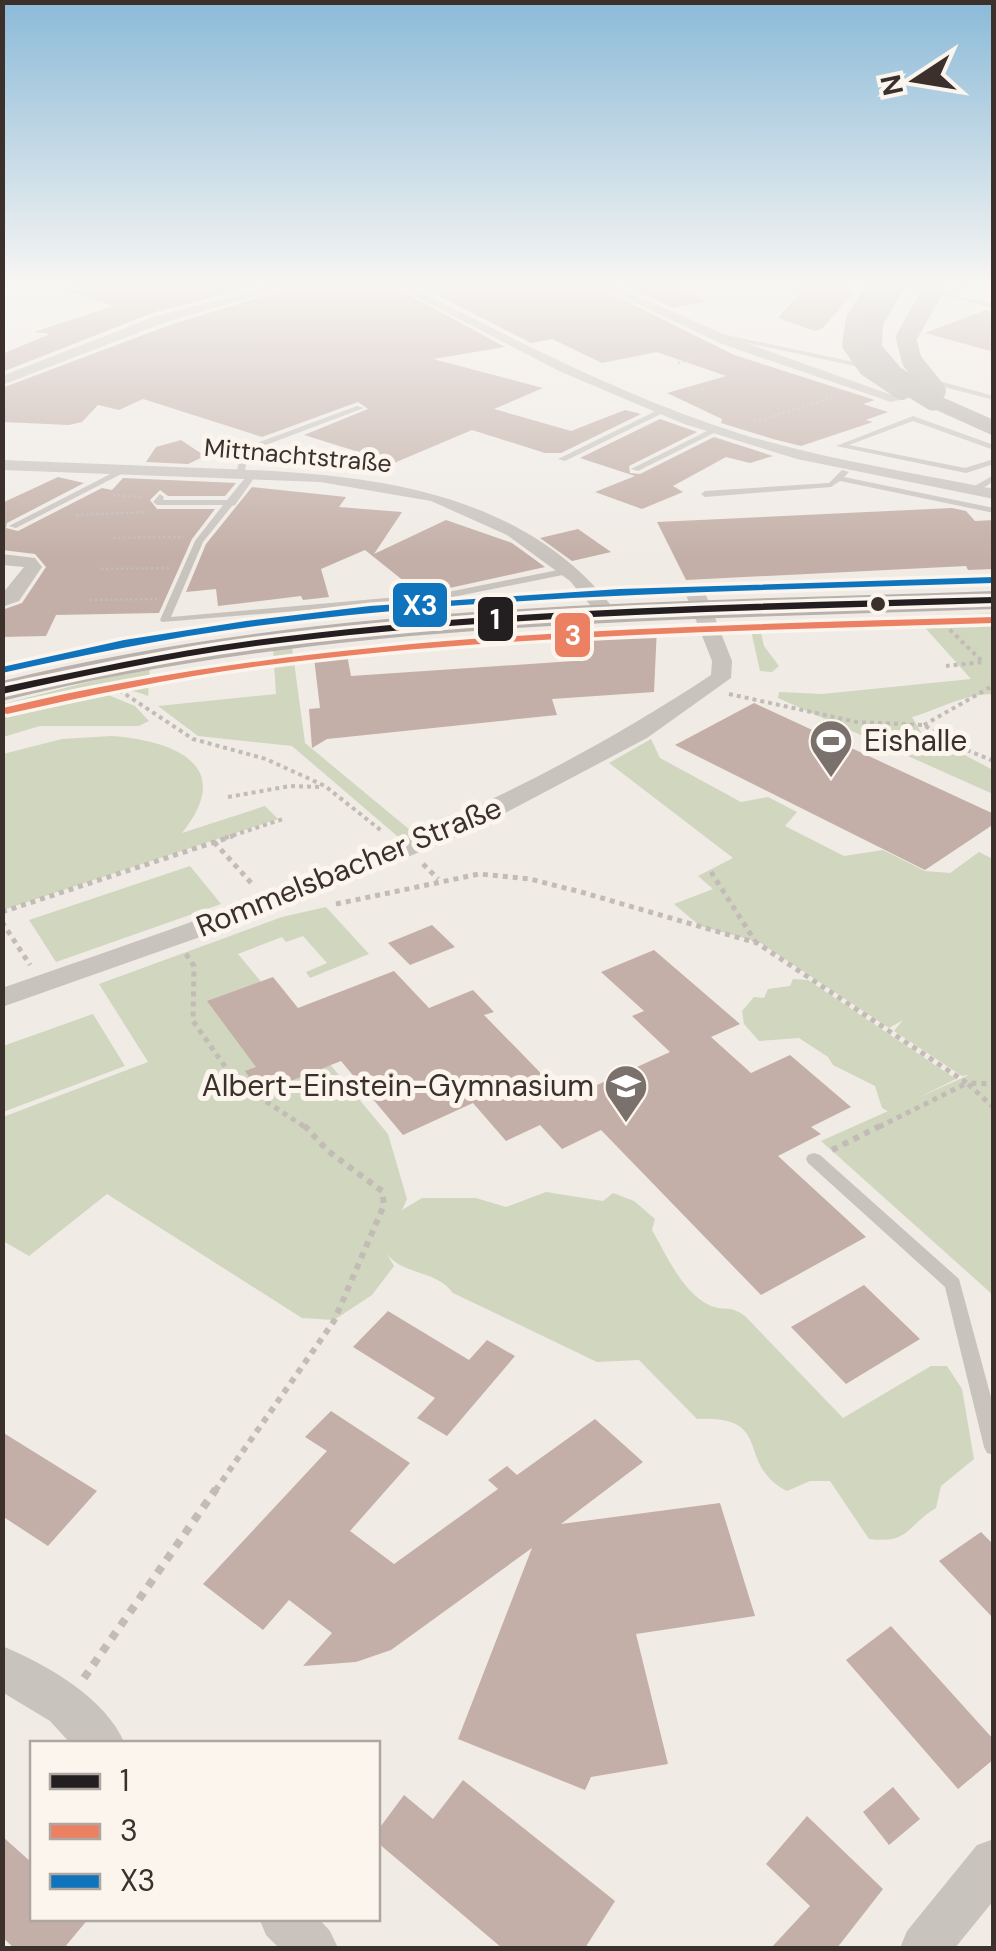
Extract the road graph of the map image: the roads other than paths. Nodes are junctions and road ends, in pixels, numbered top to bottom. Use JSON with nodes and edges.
{"nodes":[{"id":1,"x":586,"y":376,"type":"edge"},
{"id":2,"x":830,"y":376,"type":"edge"},
{"id":3,"x":878,"y":376,"type":"edge"},
{"id":4,"x":899,"y":376,"type":"edge"},
{"id":5,"x":908,"y":376,"type":"edge"},
{"id":6,"x":916,"y":376,"type":"edge"},
{"id":7,"x":923,"y":376,"type":"edge"},
{"id":8,"x":936,"y":391,"type":"junction"},
{"id":9,"x":899,"y":394,"type":"joint"},
{"id":10,"x":994,"y":398,"type":"edge"},
{"id":11,"x":360,"y":408,"type":"dead end"},
{"id":12,"x":667,"y":409,"type":"junction"},
{"id":13,"x":720,"y":431,"type":"junction"},
{"id":14,"x":993,"y":431,"type":"edge"},
{"id":15,"x":880,"y":452,"type":"junction"},
{"id":16,"x":562,"y":460,"type":"dead end"},
{"id":17,"x":994,"y":460,"type":"edge"},
{"id":18,"x":2,"y":465,"type":"edge"},
{"id":19,"x":854,"y":465,"type":"junction"},
{"id":20,"x":130,"y":468,"type":"junction"},
{"id":21,"x":634,"y":469,"type":"dead end"},
{"id":22,"x":246,"y":473,"type":"junction"},
{"id":23,"x":991,"y":477,"type":"edge"},
{"id":24,"x":838,"y":478,"type":"junction"},
{"id":25,"x":974,"y":490,"type":"junction"},
{"id":26,"x":706,"y":494,"type":"dead end"},
{"id":27,"x":994,"y":494,"type":"edge"},
{"id":28,"x":160,"y":497,"type":"dead end"},
{"id":29,"x":232,"y":503,"type":"junction"},
{"id":30,"x":994,"y":511,"type":"edge"},
{"id":31,"x":12,"y":526,"type":"dead end"},
{"id":32,"x":2,"y":558,"type":"edge"},
{"id":33,"x":568,"y":570,"type":"junction"},
{"id":34,"x":994,"y":583,"type":"edge"},
{"id":35,"x":994,"y":600,"type":"edge"},
{"id":36,"x":2,"y":601,"type":"edge"},
{"id":37,"x":700,"y":603,"type":"junction"},
{"id":38,"x":600,"y":607,"type":"junction"},
{"id":39,"x":2,"y":672,"type":"edge"},
{"id":40,"x":2,"y":691,"type":"edge"},
{"id":41,"x":2,"y":998,"type":"edge"},
{"id":42,"x":814,"y":1159,"type":"road end"},
{"id":43,"x":994,"y":1447,"type":"edge"},
{"id":44,"x":2,"y":1667,"type":"edge"},
{"id":45,"x":100,"y":1741,"type":"edge"},
{"id":46,"x":994,"y":1862,"type":"edge"},
{"id":47,"x":285,"y":1921,"type":"edge"},
{"id":48,"x":313,"y":1948,"type":"edge"},
{"id":49,"x":924,"y":1948,"type":"edge"}],
"edges":[{"from":1,"to":12,"type":"street"},
{"from":2,"to":9,"type":"street"},
{"from":3,"to":9,"type":"main road","bridge":true},
{"from":4,"to":14,"type":"main road","bridge":true},
{"from":5,"to":10,"type":"lane"},
{"from":6,"to":8,"type":"main road","bridge":true},
{"from":7,"to":8,"type":"main road","bridge":true},
{"from":8,"to":14,"type":"main road"},
{"from":11,"to":22,"type":"lane"},
{"from":12,"to":13,"type":"street"},
{"from":12,"to":16,"type":"lane"},
{"from":13,"to":19,"type":"street"},
{"from":13,"to":21,"type":"lane"},
{"from":14,"to":15,"type":"lane"},
{"from":15,"to":17,"type":"lane"},
{"from":15,"to":19,"type":"lane"},
{"from":18,"to":20,"type":"street","name":"Mittnachtstraße"},
{"from":19,"to":24,"type":"lane"},
{"from":19,"to":25,"type":"street"},
{"from":20,"to":22,"type":"street","name":"Mittnachtstraße"},
{"from":20,"to":31,"type":"lane"},
{"from":22,"to":29,"type":"lane"},
{"from":22,"to":33,"type":"street","name":"Mittnachtstraße"},
{"from":23,"to":25,"type":"lane"},
{"from":24,"to":26,"type":"lane"},
{"from":24,"to":30,"type":"lane"},
{"from":25,"to":27,"type":"street"},
{"from":28,"to":29,"type":"lane"},
{"from":29,"to":33,"type":"lane"},
{"from":32,"to":36,"type":"street"},
{"from":33,"to":38,"type":"street","name":"Mittnachtstraße"},
{"from":34,"to":37,"type":"main road"},
{"from":35,"to":37,"type":"main road"},
{"from":37,"to":38,"type":"main road"},
{"from":37,"to":41,"type":"street","name":"Rommelsbacher Straße"},
{"from":38,"to":39,"type":"main road"},
{"from":38,"to":40,"type":"main road"},
{"from":42,"to":43,"type":"lane"},
{"from":44,"to":45,"type":"street"},
{"from":46,"to":49,"type":"street"},
{"from":47,"to":48,"type":"street"}]}
